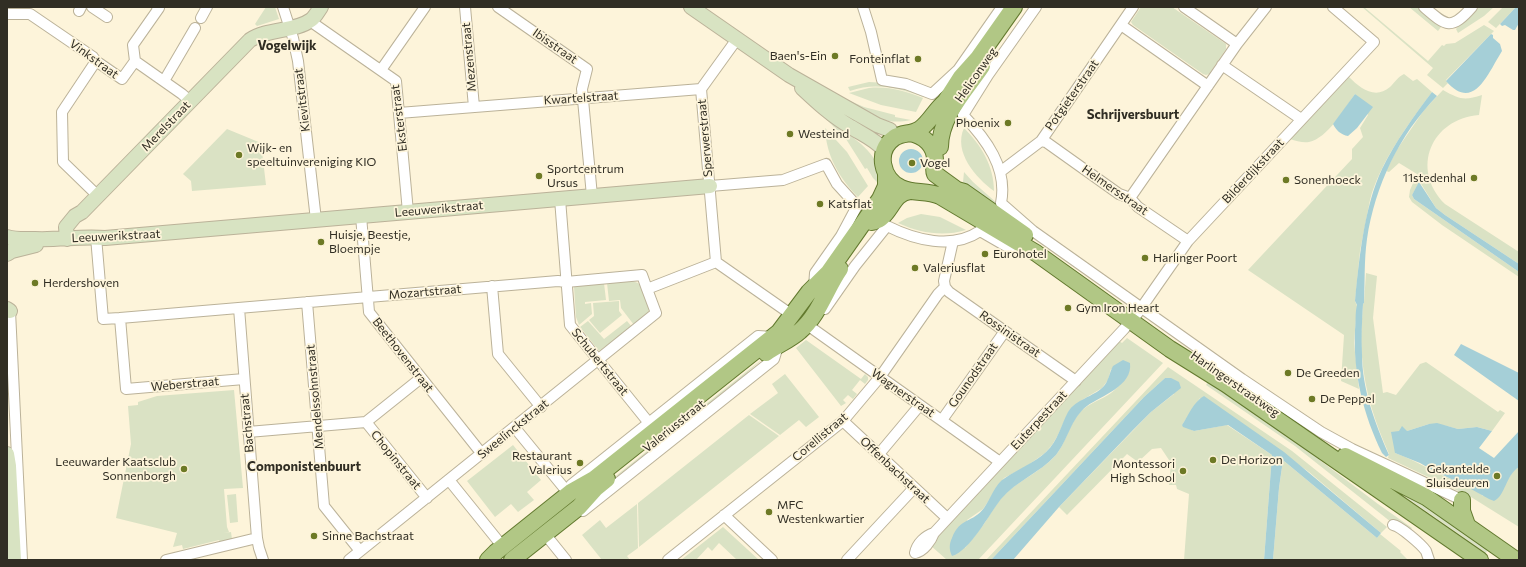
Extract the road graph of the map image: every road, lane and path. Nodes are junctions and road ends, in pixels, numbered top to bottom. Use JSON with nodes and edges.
{"nodes":[{"id":1,"x":92,"y":7,"type":"edge"},
{"id":2,"x":157,"y":7,"type":"edge"},
{"id":3,"x":207,"y":7,"type":"edge"},
{"id":4,"x":283,"y":7,"type":"edge"},
{"id":5,"x":321,"y":7,"type":"edge"},
{"id":6,"x":425,"y":7,"type":"edge"},
{"id":7,"x":465,"y":7,"type":"edge"},
{"id":8,"x":499,"y":7,"type":"edge"},
{"id":9,"x":691,"y":7,"type":"edge"},
{"id":10,"x":863,"y":7,"type":"edge"},
{"id":11,"x":1002,"y":7,"type":"edge"},
{"id":12,"x":1014,"y":7,"type":"edge"},
{"id":13,"x":1023,"y":7,"type":"edge"},
{"id":14,"x":1036,"y":7,"type":"edge"},
{"id":15,"x":1133,"y":7,"type":"edge"},
{"id":16,"x":1184,"y":7,"type":"edge"},
{"id":17,"x":1266,"y":7,"type":"edge"},
{"id":18,"x":1333,"y":7,"type":"edge"},
{"id":19,"x":1424,"y":7,"type":"edge"},
{"id":20,"x":1472,"y":7,"type":"edge"},
{"id":21,"x":7,"y":14,"type":"edge"},
{"id":22,"x":107,"y":18,"type":"dead end"},
{"id":23,"x":201,"y":18,"type":"dead end"},
{"id":24,"x":310,"y":21,"type":"junction"},
{"id":25,"x":1121,"y":25,"type":"junction"},
{"id":26,"x":195,"y":28,"type":"dead end"},
{"id":27,"x":290,"y":28,"type":"junction"},
{"id":28,"x":737,"y":39,"type":"junction"},
{"id":29,"x":1237,"y":44,"type":"junction"},
{"id":30,"x":96,"y":61,"type":"junction"},
{"id":31,"x":135,"y":61,"type":"junction"},
{"id":32,"x":1222,"y":65,"type":"junction"},
{"id":33,"x":381,"y":70,"type":"junction"},
{"id":34,"x":789,"y":75,"type":"junction"},
{"id":35,"x":974,"y":77,"type":"junction"},
{"id":36,"x":164,"y":81,"type":"junction"},
{"id":37,"x":1208,"y":86,"type":"junction"},
{"id":38,"x":701,"y":89,"type":"junction"},
{"id":39,"x":583,"y":98,"type":"junction"},
{"id":40,"x":190,"y":101,"type":"junction"},
{"id":41,"x":951,"y":102,"type":"junction"},
{"id":42,"x":474,"y":107,"type":"junction"},
{"id":43,"x":399,"y":113,"type":"junction"},
{"id":44,"x":1301,"y":119,"type":"junction"},
{"id":45,"x":906,"y":132,"type":"junction"},
{"id":46,"x":1041,"y":140,"type":"junction"},
{"id":47,"x":940,"y":147,"type":"junction"},
{"id":48,"x":885,"y":161,"type":"junction"},
{"id":49,"x":939,"y":170,"type":"junction"},
{"id":50,"x":1000,"y":172,"type":"junction"},
{"id":51,"x":710,"y":186,"type":"junction"},
{"id":52,"x":914,"y":188,"type":"junction"},
{"id":53,"x":98,"y":196,"type":"junction"},
{"id":54,"x":592,"y":196,"type":"junction"},
{"id":55,"x":1130,"y":198,"type":"junction"},
{"id":56,"x":560,"y":199,"type":"junction"},
{"id":57,"x":82,"y":212,"type":"junction"},
{"id":58,"x":408,"y":212,"type":"junction"},
{"id":59,"x":361,"y":216,"type":"junction"},
{"id":60,"x":316,"y":220,"type":"junction"},
{"id":61,"x":880,"y":224,"type":"junction"},
{"id":62,"x":987,"y":229,"type":"junction"},
{"id":63,"x":849,"y":234,"type":"junction"},
{"id":64,"x":96,"y":237,"type":"junction"},
{"id":65,"x":7,"y":238,"type":"edge"},
{"id":66,"x":67,"y":238,"type":"junction"},
{"id":67,"x":82,"y":238,"type":"junction"},
{"id":68,"x":50,"y":240,"type":"junction"},
{"id":69,"x":953,"y":241,"type":"junction"},
{"id":70,"x":1188,"y":241,"type":"junction"},
{"id":71,"x":1021,"y":253,"type":"dead end"},
{"id":72,"x":7,"y":254,"type":"edge"},
{"id":73,"x":716,"y":262,"type":"junction"},
{"id":74,"x":566,"y":282,"type":"junction"},
{"id":75,"x":492,"y":286,"type":"junction"},
{"id":76,"x":945,"y":287,"type":"junction"},
{"id":77,"x":647,"y":289,"type":"junction"},
{"id":78,"x":368,"y":297,"type":"junction"},
{"id":79,"x":306,"y":302,"type":"junction"},
{"id":80,"x":239,"y":308,"type":"junction"},
{"id":81,"x":8,"y":310,"type":"edge"},
{"id":82,"x":794,"y":311,"type":"junction"},
{"id":83,"x":1137,"y":314,"type":"junction"},
{"id":84,"x":120,"y":318,"type":"junction"},
{"id":85,"x":807,"y":325,"type":"junction"},
{"id":86,"x":1005,"y":331,"type":"junction"},
{"id":87,"x":775,"y":342,"type":"junction"},
{"id":88,"x":598,"y":360,"type":"junction"},
{"id":89,"x":880,"y":377,"type":"junction"},
{"id":90,"x":421,"y":378,"type":"junction"},
{"id":91,"x":244,"y":379,"type":"junction"},
{"id":92,"x":1076,"y":381,"type":"junction"},
{"id":93,"x":920,"y":405,"type":"junction"},
{"id":94,"x":541,"y":407,"type":"junction"},
{"id":95,"x":942,"y":420,"type":"junction"},
{"id":96,"x":843,"y":421,"type":"junction"},
{"id":97,"x":366,"y":422,"type":"junction"},
{"id":98,"x":649,"y":423,"type":"junction"},
{"id":99,"x":317,"y":426,"type":"junction"},
{"id":100,"x":515,"y":428,"type":"junction"},
{"id":101,"x":248,"y":432,"type":"junction"},
{"id":102,"x":7,"y":454,"type":"edge"},
{"id":103,"x":482,"y":454,"type":"junction"},
{"id":104,"x":879,"y":454,"type":"junction"},
{"id":105,"x":1000,"y":462,"type":"junction"},
{"id":106,"x":449,"y":480,"type":"junction"},
{"id":107,"x":914,"y":488,"type":"junction"},
{"id":108,"x":567,"y":492,"type":"junction"},
{"id":109,"x":426,"y":498,"type":"junction"},
{"id":110,"x":1462,"y":500,"type":"joint"},
{"id":111,"x":575,"y":512,"type":"junction"},
{"id":112,"x":724,"y":515,"type":"junction"},
{"id":113,"x":947,"y":518,"type":"junction"},
{"id":114,"x":1392,"y":525,"type":"dead end"},
{"id":115,"x":1467,"y":525,"type":"junction"},
{"id":116,"x":547,"y":536,"type":"junction"},
{"id":117,"x":257,"y":538,"type":"junction"},
{"id":118,"x":360,"y":551,"type":"junction"},
{"id":119,"x":498,"y":552,"type":"edge"},
{"id":120,"x":912,"y":556,"type":"edge"},
{"id":121,"x":14,"y":560,"type":"edge"},
{"id":122,"x":22,"y":560,"type":"edge"},
{"id":123,"x":166,"y":560,"type":"edge"},
{"id":124,"x":263,"y":560,"type":"edge"},
{"id":125,"x":349,"y":560,"type":"edge"},
{"id":126,"x":512,"y":560,"type":"edge"},
{"id":127,"x":521,"y":560,"type":"edge"},
{"id":128,"x":566,"y":560,"type":"edge"},
{"id":129,"x":668,"y":560,"type":"edge"},
{"id":130,"x":772,"y":560,"type":"edge"},
{"id":131,"x":847,"y":560,"type":"edge"},
{"id":132,"x":1429,"y":560,"type":"edge"},
{"id":133,"x":1480,"y":560,"type":"edge"},
{"id":134,"x":1516,"y":560,"type":"edge"}],
"edges":[{"from":1,"to":22,"type":"street"},
{"from":2,"to":31,"type":"street"},
{"from":3,"to":23,"type":"street"},
{"from":4,"to":27,"type":"street","name":"Kievitstraat"},
{"from":5,"to":24,"type":"street"},
{"from":6,"to":33,"type":"street"},
{"from":7,"to":42,"type":"street","name":"Mezenstraat"},
{"from":8,"to":39,"type":"street","name":"Ibisstraat"},
{"from":9,"to":28,"type":"street"},
{"from":10,"to":11,"type":"street","name":"Heliconweg"},
{"from":12,"to":35,"type":"main road","name":"Heliconweg"},
{"from":13,"to":35,"type":"main road","name":"Heliconweg"},
{"from":14,"to":35,"type":"street","name":"Heliconweg"},
{"from":15,"to":25,"type":"street","name":"Potgieterstraat"},
{"from":16,"to":29,"type":"street"},
{"from":17,"to":29,"type":"street"},
{"from":18,"to":44,"type":"street","name":"Bilderdijkstraat"},
{"from":19,"to":20,"type":"street"},
{"from":21,"to":30,"type":"street","name":"Vinkstraat"},
{"from":24,"to":27,"type":"street"},
{"from":24,"to":33,"type":"street","name":"Eksterstraat"},
{"from":25,"to":37,"type":"street"},
{"from":25,"to":46,"type":"street","name":"Potgieterstraat"},
{"from":26,"to":36,"type":"street"},
{"from":27,"to":40,"type":"street","name":"Merelstraat"},
{"from":27,"to":60,"type":"street","name":"Kievitstraat"},
{"from":28,"to":34,"type":"street"},
{"from":28,"to":38,"type":"street"},
{"from":29,"to":32,"type":"street"},
{"from":30,"to":31,"type":"street","name":"Vinkstraat"},
{"from":30,"to":53,"type":"street"},
{"from":31,"to":36,"type":"street","name":"Vinkstraat"},
{"from":32,"to":37,"type":"street"},
{"from":32,"to":44,"type":"street"},
{"from":33,"to":43,"type":"street","name":"Eksterstraat"},
{"from":34,"to":45,"type":"street"},
{"from":34,"to":48,"type":"street"},
{"from":35,"to":41,"type":"main road","name":"Heliconweg"},
{"from":35,"to":50,"type":"street"},
{"from":36,"to":40,"type":"street","name":"Vinkstraat"},
{"from":37,"to":55,"type":"street"},
{"from":38,"to":39,"type":"street","name":"Kwartelstraat"},
{"from":38,"to":51,"type":"street","name":"Sperwerstraat"},
{"from":39,"to":42,"type":"street","name":"Kwartelstraat"},
{"from":39,"to":54,"type":"street"},
{"from":40,"to":53,"type":"street","name":"Merelstraat"},
{"from":41,"to":45,"type":"main road","name":"Heliconweg"},
{"from":41,"to":47,"type":"main road","name":"Heliconweg"},
{"from":42,"to":43,"type":"street","name":"Kwartelstraat"},
{"from":43,"to":58,"type":"street","name":"Eksterstraat"},
{"from":44,"to":70,"type":"street","name":"Bilderdijkstraat"},
{"from":45,"to":47,"type":"main road"},
{"from":45,"to":48,"type":"main road","name":"Heliconweg"},
{"from":45,"to":48,"type":"main road"},
{"from":45,"to":49,"type":"main road"},
{"from":46,"to":50,"type":"street","name":"Potgieterstraat"},
{"from":46,"to":55,"type":"street","name":"Helmersstraat"},
{"from":47,"to":49,"type":"main road","name":"Heliconweg"},
{"from":48,"to":52,"type":"main road"},
{"from":48,"to":63,"type":"main road","name":"Valeriusstraat"},
{"from":49,"to":52,"type":"main road","name":"Valeriusstraat"},
{"from":49,"to":83,"type":"main road","name":"Harlingerstraatweg"},
{"from":50,"to":83,"type":"street","name":"Harlingerstraatweg"},
{"from":51,"to":54,"type":"street","name":"Leeuwerikstraat"},
{"from":51,"to":63,"type":"street","name":"Leeuwerikstraat"},
{"from":51,"to":73,"type":"street","name":"Sperwerstraat"},
{"from":52,"to":61,"type":"main road","name":"Valeriusstraat"},
{"from":52,"to":62,"type":"main road","name":"Harlingerstraatweg"},
{"from":53,"to":57,"type":"street","name":"Merelstraat"},
{"from":54,"to":56,"type":"street","name":"Leeuwerikstraat"},
{"from":55,"to":70,"type":"street","name":"Helmersstraat"},
{"from":56,"to":58,"type":"street","name":"Leeuwerikstraat"},
{"from":56,"to":74,"type":"street","name":"Schubertstraat"},
{"from":57,"to":66,"type":"street","name":"Merelstraat"},
{"from":57,"to":67,"type":"street"},
{"from":58,"to":59,"type":"street","name":"Leeuwerikstraat"},
{"from":59,"to":60,"type":"street","name":"Leeuwerikstraat"},
{"from":59,"to":78,"type":"street","name":"Beethovenstraat"},
{"from":60,"to":64,"type":"street","name":"Leeuwerikstraat"},
{"from":61,"to":69,"type":"street"},
{"from":61,"to":85,"type":"main road","name":"Valeriusstraat"},
{"from":62,"to":69,"type":"street"},
{"from":62,"to":71,"type":"street","name":"Harlingerstraatweg"},
{"from":62,"to":83,"type":"main road","name":"Harlingerstraatweg"},
{"from":63,"to":82,"type":"main road","name":"Valeriusstraat"},
{"from":64,"to":67,"type":"street","name":"Leeuwerikstraat"},
{"from":64,"to":84,"type":"street","name":"Mozartstraat"},
{"from":65,"to":68,"type":"street","name":"Leeuwerikstraat"},
{"from":65,"to":72,"type":"street"},
{"from":66,"to":67,"type":"street","name":"Leeuwerikstraat"},
{"from":66,"to":68,"type":"street","name":"Leeuwerikstraat"},
{"from":68,"to":72,"type":"street","name":"Leeuwerikstraat"},
{"from":69,"to":76,"type":"street"},
{"from":70,"to":83,"type":"street","name":"Bilderdijkstraat"},
{"from":73,"to":77,"type":"street"},
{"from":73,"to":82,"type":"street"},
{"from":74,"to":75,"type":"street","name":"Mozartstraat"},
{"from":74,"to":77,"type":"street","name":"Mozartstraat"},
{"from":74,"to":88,"type":"street","name":"Schubertstraat"},
{"from":75,"to":78,"type":"street","name":"Mozartstraat"},
{"from":75,"to":94,"type":"street"},
{"from":76,"to":86,"type":"street","name":"Rossinistraat"},
{"from":76,"to":89,"type":"street","name":"Corellistraat"},
{"from":77,"to":88,"type":"street","name":"Sweelinckstraat"},
{"from":78,"to":79,"type":"street","name":"Mozartstraat"},
{"from":78,"to":90,"type":"street","name":"Beethovenstraat"},
{"from":79,"to":80,"type":"street","name":"Mozartstraat"},
{"from":79,"to":99,"type":"street","name":"Mendelssohnstraat"},
{"from":80,"to":84,"type":"street","name":"Mozartstraat"},
{"from":80,"to":91,"type":"street","name":"Bachstraat"},
{"from":81,"to":122,"type":"street"},
{"from":82,"to":85,"type":"main road"},
{"from":82,"to":85,"type":"main road"},
{"from":82,"to":87,"type":"main road","name":"Valeriusstraat"},
{"from":83,"to":92,"type":"street","name":"Euterpestraat"},
{"from":83,"to":110,"type":"street","name":"Harlingerstraatweg"},
{"from":83,"to":115,"type":"main road","name":"Harlingerstraatweg"},
{"from":83,"to":133,"type":"main road","name":"Harlingerstraatweg"},
{"from":84,"to":91,"type":"street","name":"Weberstraat"},
{"from":85,"to":87,"type":"main road","name":"Valeriusstraat"},
{"from":85,"to":89,"type":"street","name":"Wagnerstraat"},
{"from":86,"to":92,"type":"street","name":"Rossinistraat"},
{"from":86,"to":95,"type":"street","name":"Gounodstraat"},
{"from":87,"to":98,"type":"street","name":"Valeriusstraat"},
{"from":87,"to":108,"type":"main road","name":"Valeriusstraat"},
{"from":87,"to":111,"type":"main road","name":"Valeriusstraat"},
{"from":88,"to":94,"type":"street","name":"Sweelinckstraat"},
{"from":88,"to":98,"type":"street","name":"Schubertstraat"},
{"from":89,"to":93,"type":"street","name":"Wagnerstraat"},
{"from":89,"to":96,"type":"street","name":"Corellistraat"},
{"from":90,"to":97,"type":"street"},
{"from":90,"to":103,"type":"street","name":"Beethovenstraat"},
{"from":91,"to":101,"type":"street","name":"Bachstraat"},
{"from":92,"to":105,"type":"street","name":"Euterpestraat"},
{"from":93,"to":95,"type":"street","name":"Wagnerstraat"},
{"from":93,"to":104,"type":"street"},
{"from":94,"to":100,"type":"street","name":"Sweelinckstraat"},
{"from":95,"to":105,"type":"street","name":"Wagnerstraat"},
{"from":96,"to":104,"type":"street","name":"Offenbachstraat"},
{"from":96,"to":112,"type":"street","name":"Corellistraat"},
{"from":97,"to":99,"type":"street"},
{"from":97,"to":109,"type":"street","name":"Chopinstraat"},
{"from":98,"to":108,"type":"street","name":"Valeriusstraat"},
{"from":99,"to":101,"type":"street"},
{"from":99,"to":118,"type":"street","name":"Mendelssohnstraat"},
{"from":100,"to":103,"type":"street","name":"Sweelinckstraat"},
{"from":100,"to":108,"type":"street"},
{"from":101,"to":117,"type":"street","name":"Bachstraat"},
{"from":102,"to":121,"type":"street"},
{"from":103,"to":106,"type":"street","name":"Sweelinckstraat"},
{"from":104,"to":107,"type":"street","name":"Offenbachstraat"},
{"from":105,"to":113,"type":"street","name":"Euterpestraat"},
{"from":106,"to":109,"type":"street","name":"Sweelinckstraat"},
{"from":106,"to":119,"type":"street"},
{"from":107,"to":113,"type":"street","name":"Offenbachstraat"},
{"from":107,"to":131,"type":"street"},
{"from":108,"to":111,"type":"main road"},
{"from":108,"to":119,"type":"main road","name":"Valeriusstraat"},
{"from":109,"to":118,"type":"street","name":"Sweelinckstraat"},
{"from":110,"to":115,"type":"main road"},
{"from":111,"to":116,"type":"main road","name":"Valeriusstraat"},
{"from":112,"to":129,"type":"street","name":"Corellistraat"},
{"from":112,"to":130,"type":"street"},
{"from":113,"to":120,"type":"street","name":"Euterpestraat"},
{"from":114,"to":132,"type":"street"},
{"from":115,"to":134,"type":"main road","name":"Harlingerstraatweg"},
{"from":116,"to":126,"type":"main road","name":"Valeriusstraat"},
{"from":116,"to":127,"type":"street","name":"Valeriusstraat"},
{"from":116,"to":128,"type":"street"},
{"from":117,"to":123,"type":"street"},
{"from":117,"to":124,"type":"street","name":"Bachstraat"},
{"from":118,"to":125,"type":"street","name":"Sweelinckstraat"}]}
